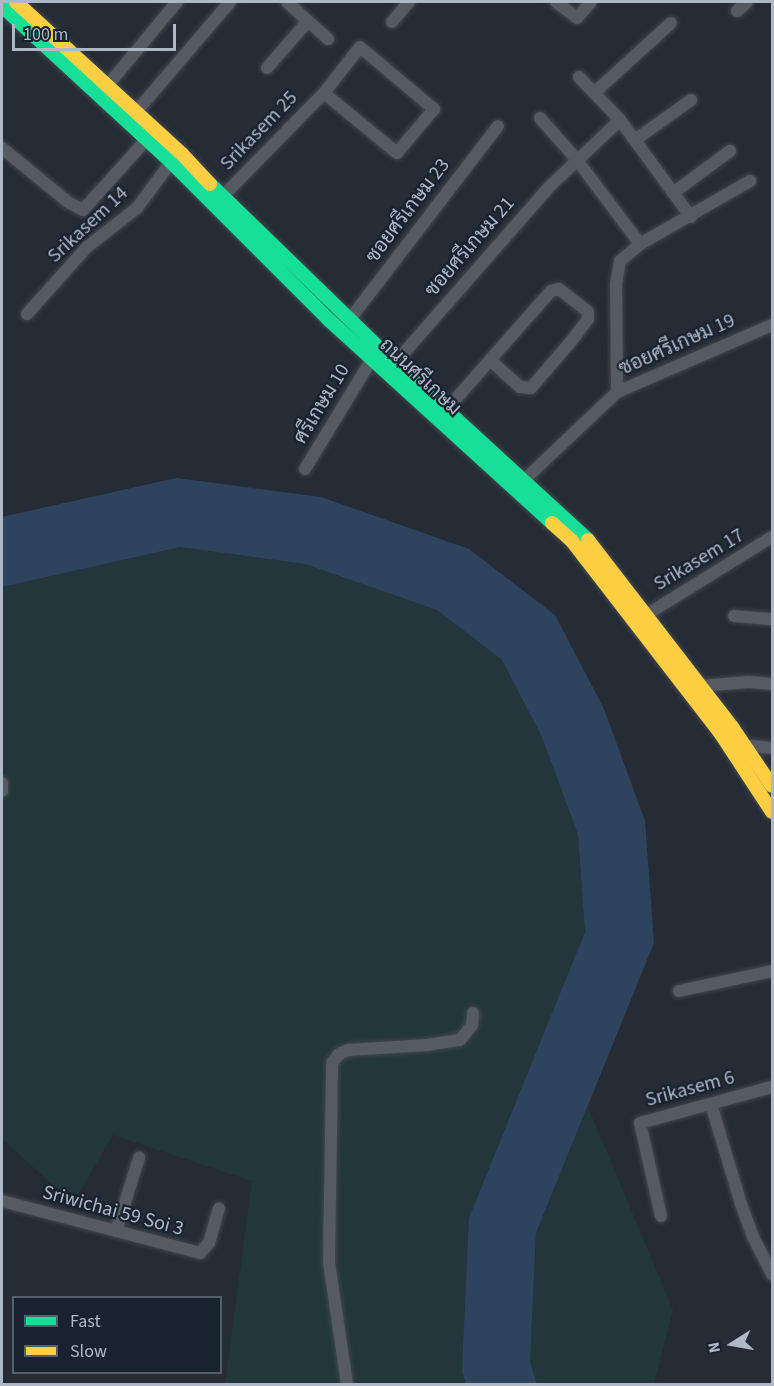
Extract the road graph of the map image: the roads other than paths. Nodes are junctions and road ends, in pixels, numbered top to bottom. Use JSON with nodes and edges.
{"nodes":[{"id":1,"x":16,"y":2,"type":"edge"},
{"id":2,"x":177,"y":2,"type":"edge"},
{"id":3,"x":230,"y":2,"type":"edge"},
{"id":4,"x":287,"y":2,"type":"edge"},
{"id":5,"x":410,"y":2,"type":"edge"},
{"id":6,"x":556,"y":2,"type":"edge"},
{"id":7,"x":591,"y":2,"type":"edge"},
{"id":8,"x":747,"y":2,"type":"edge"},
{"id":9,"x":2,"y":6,"type":"edge"},
{"id":10,"x":737,"y":11,"type":"dead end"},
{"id":11,"x":308,"y":21,"type":"junction"},
{"id":12,"x":393,"y":22,"type":"dead end"},
{"id":13,"x":671,"y":23,"type":"dead end"},
{"id":14,"x":328,"y":39,"type":"dead end"},
{"id":15,"x":267,"y":68,"type":"dead end"},
{"id":16,"x":579,"y":77,"type":"dead end"},
{"id":17,"x":108,"y":85,"type":"junction"},
{"id":18,"x":324,"y":93,"type":"junction"},
{"id":19,"x":594,"y":93,"type":"junction"},
{"id":20,"x":691,"y":100,"type":"dead end"},
{"id":21,"x":136,"y":112,"type":"junction"},
{"id":22,"x":540,"y":118,"type":"dead end"},
{"id":23,"x":620,"y":120,"type":"junction"},
{"id":24,"x":498,"y":126,"type":"dead end"},
{"id":25,"x":147,"y":140,"type":"junction"},
{"id":26,"x":634,"y":140,"type":"junction"},
{"id":27,"x":2,"y":148,"type":"edge"},
{"id":28,"x":730,"y":151,"type":"dead end"},
{"id":29,"x":577,"y":160,"type":"junction"},
{"id":30,"x":171,"y":162,"type":"junction"},
{"id":31,"x":750,"y":181,"type":"dead end"},
{"id":32,"x":673,"y":193,"type":"junction"},
{"id":33,"x":222,"y":197,"type":"junction"},
{"id":34,"x":691,"y":218,"type":"junction"},
{"id":35,"x":640,"y":244,"type":"junction"},
{"id":36,"x":27,"y":314,"type":"dead end"},
{"id":37,"x":350,"y":319,"type":"junction"},
{"id":38,"x":772,"y":325,"type":"edge"},
{"id":39,"x":372,"y":359,"type":"junction"},
{"id":40,"x":490,"y":360,"type":"junction"},
{"id":41,"x":395,"y":363,"type":"junction"},
{"id":42,"x":617,"y":392,"type":"junction"},
{"id":43,"x":447,"y":409,"type":"junction"},
{"id":44,"x":305,"y":469,"type":"dead end"},
{"id":45,"x":523,"y":481,"type":"junction"},
{"id":46,"x":562,"y":523,"type":"junction"},
{"id":47,"x":770,"y":544,"type":"edge"},
{"id":48,"x":646,"y":615,"type":"junction"},
{"id":49,"x":734,"y":616,"type":"dead end"},
{"id":50,"x":772,"y":619,"type":"edge"},
{"id":51,"x":772,"y":684,"type":"edge"},
{"id":52,"x":700,"y":686,"type":"junction"},
{"id":53,"x":744,"y":745,"type":"junction"},
{"id":54,"x":772,"y":748,"type":"edge"},
{"id":55,"x":2,"y":783,"type":"edge"},
{"id":56,"x":772,"y":786,"type":"edge"},
{"id":57,"x":2,"y":791,"type":"edge"},
{"id":58,"x":772,"y":812,"type":"edge"},
{"id":59,"x":772,"y":971,"type":"edge"},
{"id":60,"x":679,"y":990,"type":"dead end"},
{"id":61,"x":473,"y":1013,"type":"dead end"},
{"id":62,"x":772,"y":1087,"type":"edge"},
{"id":63,"x":711,"y":1104,"type":"junction"},
{"id":64,"x":139,"y":1158,"type":"dead end"},
{"id":65,"x":2,"y":1201,"type":"edge"},
{"id":66,"x":219,"y":1208,"type":"dead end"},
{"id":67,"x":661,"y":1216,"type":"dead end"},
{"id":68,"x":116,"y":1231,"type":"junction"},
{"id":69,"x":772,"y":1274,"type":"edge"},
{"id":70,"x":347,"y":1384,"type":"edge"}],
"edges":[{"from":1,"to":17,"type":"main road","name":"ถนนศรีเกษม"},
{"from":2,"to":17,"type":"street"},
{"from":3,"to":21,"type":"street"},
{"from":4,"to":11,"type":"street"},
{"from":5,"to":12,"type":"street"},
{"from":6,"to":7,"type":"street"},
{"from":8,"to":10,"type":"street"},
{"from":9,"to":25,"type":"main road","name":"ถนนศรีเกษม"},
{"from":11,"to":14,"type":"street"},
{"from":11,"to":15,"type":"street"},
{"from":13,"to":19,"type":"street"},
{"from":16,"to":19,"type":"street"},
{"from":17,"to":21,"type":"main road","name":"ถนนศรีเกษม"},
{"from":18,"to":18,"type":"street","name":"Srikasem 25"},
{"from":18,"to":33,"type":"street","name":"Srikasem 25"},
{"from":19,"to":23,"type":"street"},
{"from":20,"to":26,"type":"street"},
{"from":21,"to":33,"type":"main road","name":"ถนนศรีเกษม"},
{"from":22,"to":29,"type":"street"},
{"from":23,"to":26,"type":"street"},
{"from":23,"to":29,"type":"street","name":"ซอยศรีเกษม 21"},
{"from":24,"to":37,"type":"street","name":"ซอยศรีเกษม 23"},
{"from":25,"to":27,"type":"street"},
{"from":25,"to":30,"type":"main road","name":"ถนนศรีเกษม"},
{"from":26,"to":32,"type":"street"},
{"from":28,"to":32,"type":"street"},
{"from":29,"to":35,"type":"street"},
{"from":29,"to":41,"type":"street","name":"ซอยศรีเกษม 21"},
{"from":30,"to":36,"type":"street","name":"Srikasem 14"},
{"from":30,"to":39,"type":"main road","name":"ถนนศรีเกษม"},
{"from":31,"to":34,"type":"street"},
{"from":32,"to":34,"type":"street"},
{"from":33,"to":37,"type":"main road","name":"ถนนศรีเกษม"},
{"from":34,"to":35,"type":"street"},
{"from":35,"to":42,"type":"street"},
{"from":37,"to":41,"type":"main road","name":"ถนนศรีเกษม"},
{"from":38,"to":42,"type":"street","name":"ซอยศรีเกษม 19"},
{"from":39,"to":44,"type":"street","name":"ศรีเกษม 10"},
{"from":39,"to":46,"type":"main road","name":"ถนนศรีเกษม"},
{"from":40,"to":40,"type":"street"},
{"from":40,"to":43,"type":"street"},
{"from":41,"to":43,"type":"main road","name":"ถนนศรีเกษม"},
{"from":42,"to":45,"type":"street","name":"ซอยศรีเกษม 19"},
{"from":43,"to":45,"type":"main road","name":"ถนนศรีเกษม"},
{"from":45,"to":46,"type":"main road","name":"ถนนศรีเกษม"},
{"from":46,"to":48,"type":"main road","name":"ถนนศรีเกษม"},
{"from":46,"to":58,"type":"main road","name":"ถนนศรีเกษม"},
{"from":47,"to":48,"type":"street","name":"Srikasem 17"},
{"from":48,"to":52,"type":"main road","name":"ถนนศรีเกษม"},
{"from":49,"to":50,"type":"street"},
{"from":51,"to":52,"type":"street"},
{"from":52,"to":53,"type":"main road","name":"ถนนศรีเกษม"},
{"from":53,"to":54,"type":"street"},
{"from":53,"to":56,"type":"main road","name":"ถนนศรีเกษม"},
{"from":55,"to":57,"type":"street"},
{"from":59,"to":60,"type":"street"},
{"from":61,"to":70,"type":"street"},
{"from":62,"to":63,"type":"street","name":"Srikasem 6"},
{"from":63,"to":67,"type":"street","name":"Srikasem 6"},
{"from":63,"to":69,"type":"street"},
{"from":64,"to":68,"type":"street"},
{"from":65,"to":68,"type":"street","name":"Sriwichai 59 Soi 3"},
{"from":66,"to":68,"type":"street","name":"Sriwichai 59 Soi 3"}]}
